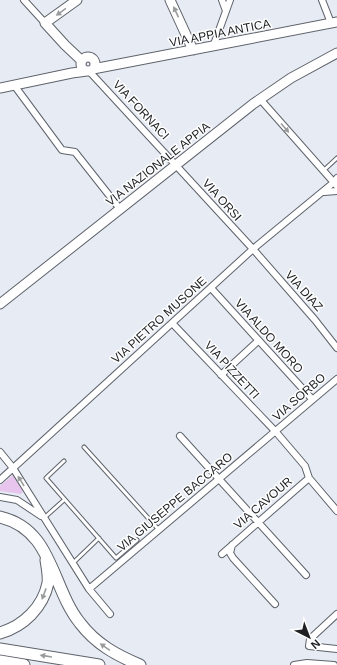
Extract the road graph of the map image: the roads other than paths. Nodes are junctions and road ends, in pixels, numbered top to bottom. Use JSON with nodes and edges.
{"nodes":[{"id":1,"x":24,"y":0,"type":"edge"},
{"id":2,"x":76,"y":0,"type":"edge"},
{"id":3,"x":170,"y":0,"type":"edge"},
{"id":4,"x":222,"y":0,"type":"edge"},
{"id":5,"x":230,"y":0,"type":"edge"},
{"id":6,"x":322,"y":0,"type":"edge"},
{"id":7,"x":226,"y":11,"type":"junction"},
{"id":8,"x":45,"y":23,"type":"junction"},
{"id":9,"x":334,"y":23,"type":"edge"},
{"id":10,"x":213,"y":47,"type":"junction"},
{"id":11,"x":194,"y":50,"type":"junction"},
{"id":12,"x":337,"y":53,"type":"edge"},
{"id":13,"x":88,"y":67,"type":"junction"},
{"id":14,"x":14,"y":85,"type":"junction"},
{"id":15,"x":0,"y":88,"type":"edge"},
{"id":16,"x":260,"y":99,"type":"junction"},
{"id":17,"x":337,"y":158,"type":"edge"},
{"id":18,"x":176,"y":165,"type":"junction"},
{"id":19,"x":324,"y":172,"type":"junction"},
{"id":20,"x":336,"y":182,"type":"edge"},
{"id":21,"x":337,"y":191,"type":"edge"},
{"id":22,"x":322,"y":192,"type":"junction"},
{"id":23,"x":120,"y":209,"type":"junction"},
{"id":24,"x":253,"y":249,"type":"junction"},
{"id":25,"x":210,"y":288,"type":"junction"},
{"id":26,"x":0,"y":304,"type":"edge"},
{"id":27,"x":172,"y":323,"type":"junction"},
{"id":28,"x":258,"y":341,"type":"junction"},
{"id":29,"x":337,"y":348,"type":"edge"},
{"id":30,"x":220,"y":375,"type":"junction"},
{"id":31,"x":337,"y":379,"type":"edge"},
{"id":32,"x":312,"y":399,"type":"junction"},
{"id":33,"x":276,"y":432,"type":"junction"},
{"id":34,"x":180,"y":436,"type":"dead end"},
{"id":35,"x":84,"y":448,"type":"dead end"},
{"id":36,"x":0,"y":452,"type":"edge"},
{"id":37,"x":64,"y":461,"type":"dead end"},
{"id":38,"x":13,"y":468,"type":"junction"},
{"id":39,"x":308,"y":478,"type":"junction"},
{"id":40,"x":220,"y":479,"type":"junction"},
{"id":41,"x":0,"y":480,"type":"edge"},
{"id":42,"x":29,"y":494,"type":"junction"},
{"id":43,"x":0,"y":497,"type":"edge"},
{"id":44,"x":17,"y":500,"type":"junction"},
{"id":45,"x":64,"y":500,"type":"junction"},
{"id":46,"x":337,"y":511,"type":"edge"},
{"id":47,"x":0,"y":517,"type":"edge"},
{"id":48,"x":44,"y":518,"type":"junction"},
{"id":49,"x":258,"y":522,"type":"junction"},
{"id":50,"x":159,"y":530,"type":"junction"},
{"id":51,"x":99,"y":538,"type":"junction"},
{"id":52,"x":137,"y":540,"type":"dead end"},
{"id":53,"x":232,"y":545,"type":"junction"},
{"id":54,"x":222,"y":554,"type":"dead end"},
{"id":55,"x":46,"y":556,"type":"junction"},
{"id":56,"x":73,"y":563,"type":"junction"},
{"id":57,"x":306,"y":575,"type":"dead end"},
{"id":58,"x":89,"y":589,"type":"junction"},
{"id":59,"x":275,"y":604,"type":"dead end"},
{"id":60,"x":110,"y":614,"type":"dead end"},
{"id":61,"x":337,"y":614,"type":"edge"},
{"id":62,"x":0,"y":632,"type":"edge"},
{"id":63,"x":0,"y":648,"type":"edge"},
{"id":64,"x":337,"y":649,"type":"edge"},
{"id":65,"x":0,"y":661,"type":"edge"},
{"id":66,"x":24,"y":665,"type":"edge"},
{"id":67,"x":99,"y":665,"type":"edge"},
{"id":68,"x":140,"y":665,"type":"edge"},
{"id":69,"x":294,"y":665,"type":"edge"},
{"id":70,"x":334,"y":665,"type":"edge"}],
"edges":[{"from":1,"to":8,"type":"street","name":"VIA FORNACI"},
{"from":2,"to":8,"type":"street","one_way":true},
{"from":11,"to":3,"type":"street","one_way":true},
{"from":4,"to":7,"type":"street"},
{"from":5,"to":7,"type":"street"},
{"from":6,"to":9,"type":"street"},
{"from":7,"to":10,"type":"street"},
{"from":8,"to":13,"type":"street","name":"VIA FORNACI"},
{"from":9,"to":10,"type":"street","name":"VIA APPIA ANTICA"},
{"from":10,"to":11,"type":"street","name":"VIA APPIA ANTICA"},
{"from":11,"to":13,"type":"street","name":"VIA APPIA ANTICA"},
{"from":12,"to":16,"type":"street","name":"VIA NAZIONALE APPIA"},
{"from":13,"to":14,"type":"street","name":"VIA APPIA ANTICA"},
{"from":13,"to":18,"type":"street","name":"VIA FORNACI"},
{"from":14,"to":15,"type":"street","name":"VIA APPIA ANTICA"},
{"from":14,"to":23,"type":"street"},
{"from":16,"to":18,"type":"street","name":"VIA NAZIONALE APPIA"},
{"from":16,"to":19,"type":"street","one_way":true},
{"from":17,"to":19,"type":"lane"},
{"from":18,"to":23,"type":"street","name":"VIA NAZIONALE APPIA"},
{"from":18,"to":24,"type":"street","name":"VIA ORSI"},
{"from":19,"to":20,"type":"street"},
{"from":19,"to":22,"type":"street"},
{"from":20,"to":22,"type":"street","name":"VIA PIETRO MUSONE"},
{"from":21,"to":22,"type":"street"},
{"from":22,"to":24,"type":"street","name":"VIA PIETRO MUSONE"},
{"from":23,"to":26,"type":"street","name":"VIA NAZIONALE APPIA"},
{"from":24,"to":25,"type":"street","name":"VIA PIETRO MUSONE"},
{"from":24,"to":29,"type":"street","name":"VIA DIAZ"},
{"from":25,"to":27,"type":"street","name":"VIA PIETRO MUSONE"},
{"from":25,"to":28,"type":"street","name":"VIA ALDO MORO"},
{"from":27,"to":30,"type":"street","name":"VIA PIZZETTI"},
{"from":27,"to":38,"type":"street","name":"VIA PIETRO MUSONE"},
{"from":28,"to":30,"type":"street"},
{"from":28,"to":32,"type":"street","name":"VIA ALDO MORO"},
{"from":30,"to":33,"type":"street","name":"VIA PIZZETTI"},
{"from":31,"to":32,"type":"street","name":"VIA SORBO"},
{"from":32,"to":33,"type":"street","name":"VIA SORBO"},
{"from":33,"to":39,"type":"street","name":"VIA PIZZETTI"},
{"from":33,"to":40,"type":"street","name":"VIA GIUSEPPE BACCARO"},
{"from":34,"to":40,"type":"street"},
{"from":35,"to":50,"type":"lane"},
{"from":36,"to":38,"type":"street"},
{"from":37,"to":45,"type":"lane"},
{"from":38,"to":41,"type":"street","name":"VIA PIETRO MUSONE"},
{"from":42,"to":38,"type":"street","one_way":true},
{"from":39,"to":46,"type":"street","name":"VIA PIZZETTI"},
{"from":39,"to":49,"type":"street","name":"VIA CAVOUR"},
{"from":40,"to":49,"type":"street"},
{"from":40,"to":50,"type":"street","name":"VIA GIUSEPPE BACCARO"},
{"from":42,"to":44,"type":"street"},
{"from":42,"to":48,"type":"street"},
{"from":43,"to":44,"type":"street"},
{"from":44,"to":48,"type":"street"},
{"from":45,"to":48,"type":"lane"},
{"from":45,"to":51,"type":"lane"},
{"from":47,"to":55,"type":"highway"},
{"from":48,"to":56,"type":"street"},
{"from":49,"to":53,"type":"street","name":"VIA CAVOUR"},
{"from":49,"to":57,"type":"street"},
{"from":50,"to":58,"type":"street","name":"VIA GIUSEPPE BACCARO"},
{"from":51,"to":52,"type":"lane"},
{"from":51,"to":56,"type":"lane"},
{"from":53,"to":54,"type":"street","name":"VIA CAVOUR"},
{"from":53,"to":59,"type":"street","name":"VIA CAVOUR"},
{"from":55,"to":62,"type":"highway","one_way":true},
{"from":68,"to":55,"type":"highway","one_way":true},
{"from":56,"to":58,"type":"street"},
{"from":58,"to":60,"type":"street"},
{"from":61,"to":64,"type":"street"},
{"from":67,"to":63,"type":"highway","one_way":true},
{"from":65,"to":66,"type":"highway"},
{"from":69,"to":70,"type":"street"}]}
